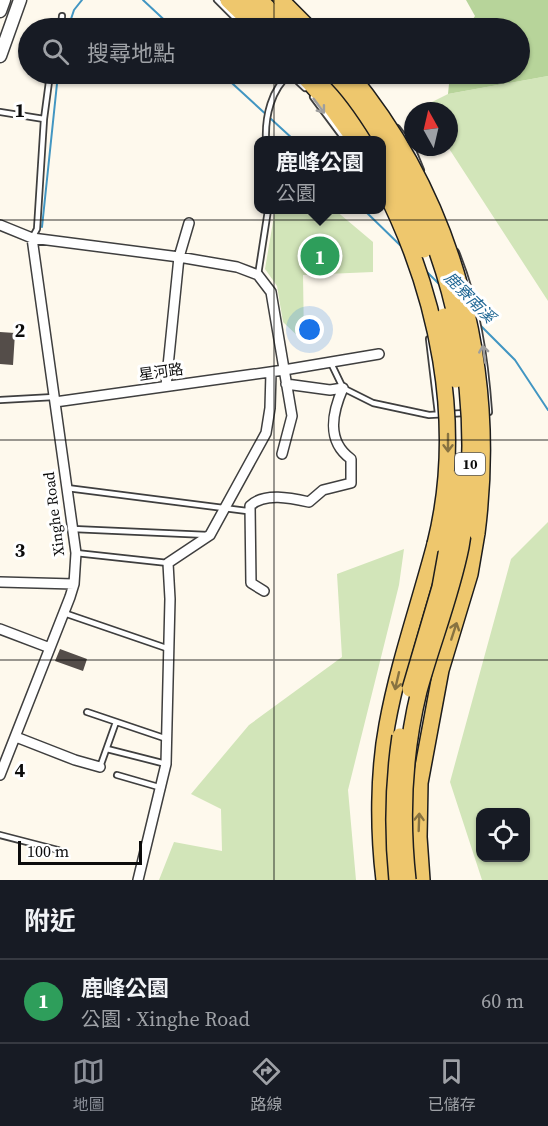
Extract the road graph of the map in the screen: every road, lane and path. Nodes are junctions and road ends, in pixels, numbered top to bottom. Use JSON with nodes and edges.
{"nodes":[{"id":1,"x":4,"y":0,"type":"edge"},
{"id":2,"x":20,"y":0,"type":"edge"},
{"id":3,"x":217,"y":0,"type":"edge"},
{"id":4,"x":228,"y":0,"type":"edge"},
{"id":5,"x":245,"y":0,"type":"edge"},
{"id":6,"x":260,"y":0,"type":"edge"},
{"id":7,"x":281,"y":0,"type":"edge"},
{"id":8,"x":287,"y":0,"type":"edge"},
{"id":9,"x":0,"y":10,"type":"edge"},
{"id":10,"x":235,"y":18,"type":"edge"},
{"id":11,"x":247,"y":18,"type":"edge"},
{"id":12,"x":263,"y":18,"type":"edge"},
{"id":13,"x":278,"y":18,"type":"edge"},
{"id":14,"x":299,"y":18,"type":"edge"},
{"id":15,"x":305,"y":18,"type":"edge"},
{"id":16,"x":0,"y":56,"type":"edge"},
{"id":17,"x":49,"y":84,"type":"edge"},
{"id":18,"x":281,"y":84,"type":"edge"},
{"id":19,"x":300,"y":84,"type":"edge"},
{"id":20,"x":311,"y":84,"type":"edge"},
{"id":21,"x":329,"y":84,"type":"edge"},
{"id":22,"x":341,"y":84,"type":"edge"},
{"id":23,"x":358,"y":84,"type":"edge"},
{"id":24,"x":363,"y":84,"type":"edge"},
{"id":25,"x":0,"y":112,"type":"edge"},
{"id":26,"x":44,"y":120,"type":"junction"},
{"id":27,"x":266,"y":136,"type":"edge"},
{"id":28,"x":341,"y":136,"type":"edge"},
{"id":29,"x":352,"y":136,"type":"edge"},
{"id":30,"x":367,"y":136,"type":"edge"},
{"id":31,"x":380,"y":136,"type":"edge"},
{"id":32,"x":386,"y":145,"type":"edge"},
{"id":33,"x":386,"y":166,"type":"edge"},
{"id":34,"x":386,"y":196,"type":"edge"},
{"id":35,"x":386,"y":212,"type":"edge"},
{"id":36,"x":267,"y":214,"type":"edge"},
{"id":37,"x":189,"y":223,"type":"dead end"},
{"id":38,"x":0,"y":225,"type":"edge"},
{"id":39,"x":32,"y":238,"type":"junction"},
{"id":40,"x":179,"y":257,"type":"junction"},
{"id":41,"x":258,"y":275,"type":"junction"},
{"id":42,"x":379,"y":354,"type":"dead end"},
{"id":43,"x":330,"y":361,"type":"junction"},
{"id":44,"x":284,"y":370,"type":"junction"},
{"id":45,"x":271,"y":372,"type":"junction"},
{"id":46,"x":286,"y":384,"type":"junction"},
{"id":47,"x":166,"y":386,"type":"junction"},
{"id":48,"x":343,"y":388,"type":"junction"},
{"id":49,"x":55,"y":399,"type":"junction"},
{"id":50,"x":0,"y":400,"type":"edge"},
{"id":51,"x":438,"y":414,"type":"junction"},
{"id":52,"x":282,"y":454,"type":"dead end"},
{"id":53,"x":67,"y":488,"type":"junction"},
{"id":54,"x":249,"y":506,"type":"junction"},
{"id":55,"x":224,"y":507,"type":"junction"},
{"id":56,"x":73,"y":529,"type":"junction"},
{"id":57,"x":210,"y":535,"type":"junction"},
{"id":58,"x":76,"y":553,"type":"junction"},
{"id":59,"x":168,"y":563,"type":"junction"},
{"id":60,"x":0,"y":582,"type":"edge"},
{"id":61,"x":74,"y":584,"type":"junction"},
{"id":62,"x":264,"y":591,"type":"dead end"},
{"id":63,"x":63,"y":612,"type":"junction"},
{"id":64,"x":0,"y":629,"type":"edge"},
{"id":65,"x":50,"y":648,"type":"junction"},
{"id":66,"x":169,"y":649,"type":"junction"},
{"id":67,"x":87,"y":712,"type":"dead end"},
{"id":68,"x":116,"y":722,"type":"junction"},
{"id":69,"x":16,"y":737,"type":"junction"},
{"id":70,"x":167,"y":739,"type":"junction"},
{"id":71,"x":108,"y":749,"type":"junction"},
{"id":72,"x":166,"y":764,"type":"junction"},
{"id":73,"x":100,"y":766,"type":"joint"},
{"id":74,"x":0,"y":775,"type":"edge"},
{"id":75,"x":117,"y":775,"type":"dead end"},
{"id":76,"x":162,"y":788,"type":"junction"},
{"id":77,"x":0,"y":835,"type":"edge"},
{"id":78,"x":58,"y":850,"type":"dead end"},
{"id":79,"x":138,"y":880,"type":"edge"},
{"id":80,"x":384,"y":880,"type":"edge"},
{"id":81,"x":397,"y":880,"type":"edge"},
{"id":82,"x":408,"y":880,"type":"edge"},
{"id":83,"x":422,"y":880,"type":"edge"}],
"edges":[{"from":1,"to":9,"type":"street"},
{"from":2,"to":16,"type":"street"},
{"from":3,"to":10,"type":"lane"},
{"from":4,"to":11,"type":"main road"},
{"from":5,"to":12,"type":"main road"},
{"from":6,"to":13,"type":"main road"},
{"from":7,"to":14,"type":"main road"},
{"from":8,"to":15,"type":"lane"},
{"from":17,"to":26,"type":"lane"},
{"from":18,"to":27,"type":"lane"},
{"from":19,"to":28,"type":"lane","one_way":true},
{"from":20,"to":29,"type":"main road"},
{"from":21,"to":30,"type":"main road"},
{"from":22,"to":31,"type":"main road","number":"10","bridge":true},
{"from":83,"to":23,"type":"main road","one_way":true,"bridge":true},
{"from":51,"to":24,"type":"lane","one_way":true},
{"from":25,"to":26,"type":"lane"},
{"from":26,"to":39,"type":"lane"},
{"from":32,"to":82,"type":"main road","number":"10","bridge":true},
{"from":33,"to":81,"type":"main road","number":"10","bridge":true},
{"from":34,"to":80,"type":"main road","one_way":true,"bridge":true},
{"from":35,"to":51,"type":"lane"},
{"from":36,"to":41,"type":"lane"},
{"from":37,"to":40,"type":"street"},
{"from":38,"to":39,"type":"street"},
{"from":39,"to":40,"type":"street"},
{"from":39,"to":49,"type":"street","name":"Xinghe Road"},
{"from":40,"to":41,"type":"street"},
{"from":40,"to":47,"type":"street"},
{"from":41,"to":44,"type":"street"},
{"from":42,"to":43,"type":"street","name":"星河路"},
{"from":43,"to":44,"type":"street","name":"星河路"},
{"from":43,"to":48,"type":"lane"},
{"from":44,"to":45,"type":"street","name":"星河路"},
{"from":44,"to":46,"type":"street"},
{"from":45,"to":47,"type":"street","name":"星河路"},
{"from":45,"to":55,"type":"street"},
{"from":46,"to":48,"type":"street"},
{"from":46,"to":52,"type":"street"},
{"from":47,"to":49,"type":"street","name":"星河路"},
{"from":48,"to":51,"type":"lane"},
{"from":48,"to":54,"type":"street"},
{"from":49,"to":50,"type":"lane"},
{"from":49,"to":53,"type":"street","name":"Xinghe Road"},
{"from":53,"to":55,"type":"lane"},
{"from":53,"to":56,"type":"street","name":"Xinghe Road"},
{"from":54,"to":55,"type":"lane"},
{"from":54,"to":62,"type":"street"},
{"from":55,"to":57,"type":"street"},
{"from":56,"to":57,"type":"lane"},
{"from":56,"to":58,"type":"street","name":"Xinghe Road"},
{"from":57,"to":59,"type":"street"},
{"from":58,"to":59,"type":"lane"},
{"from":58,"to":61,"type":"street","name":"Xinghe Road"},
{"from":59,"to":66,"type":"street"},
{"from":60,"to":61,"type":"street"},
{"from":61,"to":63,"type":"street","name":"Xinghe Road"},
{"from":63,"to":65,"type":"street","name":"Xinghe Road"},
{"from":63,"to":66,"type":"lane"},
{"from":64,"to":65,"type":"street"},
{"from":65,"to":69,"type":"street","name":"Xinghe Road"},
{"from":66,"to":70,"type":"street"},
{"from":67,"to":68,"type":"lane"},
{"from":68,"to":70,"type":"lane"},
{"from":68,"to":71,"type":"lane"},
{"from":69,"to":73,"type":"street"},
{"from":69,"to":74,"type":"street","name":"Xinghe Road"},
{"from":70,"to":72,"type":"street"},
{"from":71,"to":72,"type":"lane"},
{"from":71,"to":73,"type":"lane"},
{"from":72,"to":76,"type":"street"},
{"from":75,"to":76,"type":"lane"},
{"from":76,"to":79,"type":"street"},
{"from":77,"to":78,"type":"lane"}]}
